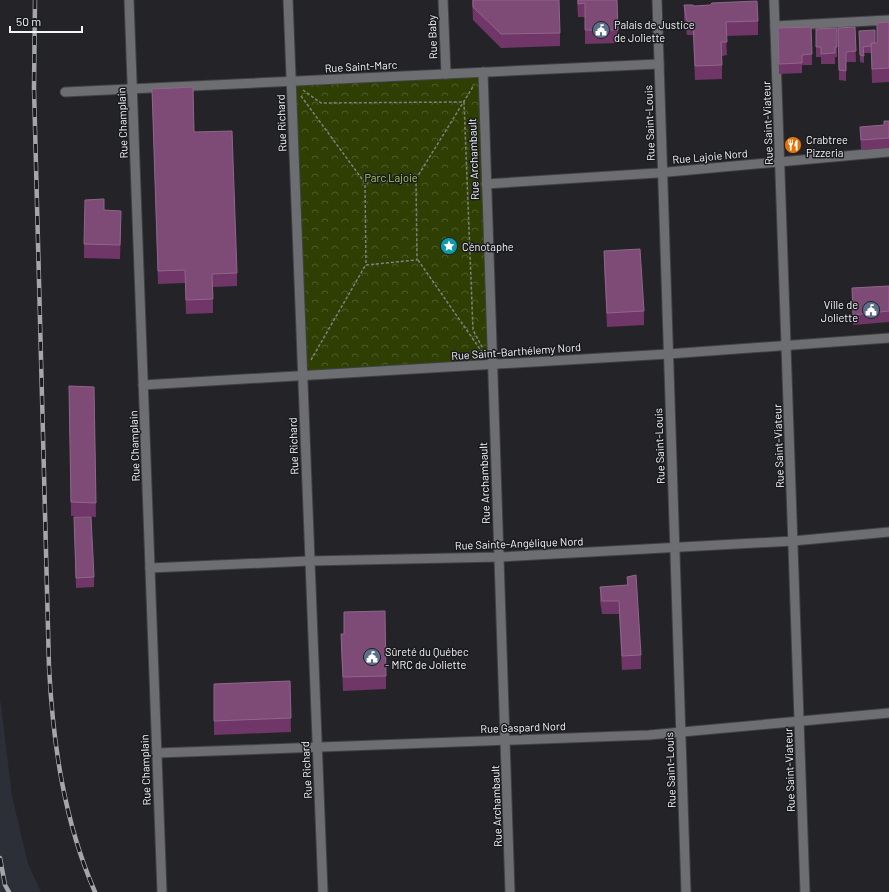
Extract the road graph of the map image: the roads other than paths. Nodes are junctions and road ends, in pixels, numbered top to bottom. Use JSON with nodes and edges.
{"nodes":[{"id":1,"x":129,"y":0,"type":"edge"},
{"id":2,"x":288,"y":0,"type":"edge"},
{"id":3,"x":443,"y":0,"type":"edge"},
{"id":4,"x":657,"y":0,"type":"edge"},
{"id":5,"x":774,"y":0,"type":"edge"},
{"id":6,"x":889,"y":20,"type":"edge"},
{"id":7,"x":775,"y":26,"type":"junction"},
{"id":8,"x":659,"y":64,"type":"junction"},
{"id":9,"x":483,"y":72,"type":"junction"},
{"id":10,"x":446,"y":74,"type":"junction"},
{"id":11,"x":291,"y":81,"type":"junction"},
{"id":12,"x":133,"y":89,"type":"junction"},
{"id":13,"x":64,"y":92,"type":"dead end"},
{"id":14,"x":889,"y":152,"type":"edge"},
{"id":15,"x":780,"y":162,"type":"junction"},
{"id":16,"x":663,"y":173,"type":"junction"},
{"id":17,"x":486,"y":184,"type":"junction"},
{"id":18,"x":889,"y":338,"type":"edge"},
{"id":19,"x":786,"y":346,"type":"junction"},
{"id":20,"x":668,"y":354,"type":"junction"},
{"id":21,"x":491,"y":365,"type":"junction"},
{"id":22,"x":302,"y":375,"type":"junction"},
{"id":23,"x":143,"y":385,"type":"junction"},
{"id":24,"x":889,"y":532,"type":"edge"},
{"id":25,"x":793,"y":541,"type":"junction"},
{"id":26,"x":675,"y":547,"type":"junction"},
{"id":27,"x":499,"y":557,"type":"junction"},
{"id":28,"x":309,"y":561,"type":"junction"},
{"id":29,"x":150,"y":568,"type":"junction"},
{"id":30,"x":889,"y":713,"type":"edge"},
{"id":31,"x":799,"y":720,"type":"junction"},
{"id":32,"x":680,"y":733,"type":"junction"},
{"id":33,"x":505,"y":740,"type":"junction"},
{"id":34,"x":317,"y":747,"type":"junction"},
{"id":35,"x":157,"y":753,"type":"junction"},
{"id":36,"x":162,"y":892,"type":"edge"},
{"id":37,"x":323,"y":892,"type":"edge"},
{"id":38,"x":510,"y":892,"type":"edge"},
{"id":39,"x":686,"y":892,"type":"edge"},
{"id":40,"x":805,"y":892,"type":"edge"}],
"edges":[{"from":1,"to":12,"type":"street","name":"Rue Champlain"},
{"from":2,"to":11,"type":"street","name":"Rue Richard"},
{"from":3,"to":10,"type":"street","name":"Rue Baby"},
{"from":4,"to":8,"type":"street","name":"Rue Saint-Louis"},
{"from":5,"to":7,"type":"street","name":"Rue Saint-Viateur"},
{"from":6,"to":7,"type":"street"},
{"from":7,"to":15,"type":"street","name":"Rue Saint-Viateur"},
{"from":8,"to":9,"type":"street","name":"Rue Saint-Marc"},
{"from":8,"to":16,"type":"street","name":"Rue Saint-Louis"},
{"from":9,"to":10,"type":"street","name":"Rue Saint-Marc"},
{"from":9,"to":17,"type":"street","name":"Rue Archambault"},
{"from":10,"to":11,"type":"street","name":"Rue Saint-Marc"},
{"from":11,"to":12,"type":"street","name":"Rue Saint-Marc"},
{"from":11,"to":22,"type":"street","name":"Rue Richard"},
{"from":12,"to":13,"type":"street","name":"Rue Saint-Marc"},
{"from":12,"to":23,"type":"street","name":"Rue Champlain"},
{"from":14,"to":15,"type":"street","name":"Rue Lajoie Nord"},
{"from":15,"to":16,"type":"street","name":"Rue Lajoie Nord"},
{"from":15,"to":19,"type":"street","name":"Rue Saint-Viateur"},
{"from":16,"to":17,"type":"street","name":"Rue Lajoie Nord"},
{"from":16,"to":20,"type":"street","name":"Rue Saint-Louis"},
{"from":17,"to":21,"type":"street","name":"Rue Archambault"},
{"from":18,"to":19,"type":"street","name":"Rue Saint-Barthélemy Nord"},
{"from":19,"to":20,"type":"street","name":"Rue Saint-Barthélemy Nord"},
{"from":19,"to":25,"type":"street","name":"Rue Saint-Viateur"},
{"from":20,"to":21,"type":"street","name":"Rue Saint-Barthélemy Nord"},
{"from":20,"to":26,"type":"street","name":"Rue Saint-Louis"},
{"from":21,"to":22,"type":"street","name":"Rue Saint-Barthélemy Nord"},
{"from":21,"to":27,"type":"street","name":"Rue Archambault"},
{"from":22,"to":23,"type":"street","name":"Rue Saint-Barthélemy Nord"},
{"from":22,"to":28,"type":"street","name":"Rue Richard"},
{"from":23,"to":29,"type":"street","name":"Rue Champlain"},
{"from":24,"to":25,"type":"street","name":"Rue Sainte-Angélique Nord"},
{"from":25,"to":26,"type":"street","name":"Rue Sainte-Angélique Nord"},
{"from":25,"to":31,"type":"street","name":"Rue Saint-Viateur"},
{"from":26,"to":27,"type":"street","name":"Rue Sainte-Angélique Nord"},
{"from":26,"to":32,"type":"street","name":"Rue Saint-Louis"},
{"from":27,"to":28,"type":"street","name":"Rue Sainte-Angélique Nord"},
{"from":27,"to":33,"type":"street","name":"Rue Archambault"},
{"from":28,"to":29,"type":"street","name":"Rue Sainte-Angélique Nord"},
{"from":28,"to":34,"type":"street","name":"Rue Richard"},
{"from":29,"to":35,"type":"street","name":"Rue Champlain"},
{"from":30,"to":31,"type":"street","name":"Rue Gaspard Nord"},
{"from":31,"to":32,"type":"street","name":"Rue Gaspard Nord"},
{"from":31,"to":40,"type":"street","name":"Rue Saint-Viateur"},
{"from":32,"to":33,"type":"street","name":"Rue Gaspard Nord"},
{"from":32,"to":39,"type":"street","name":"Rue Saint-Louis"},
{"from":33,"to":34,"type":"street","name":"Rue Gaspard Nord"},
{"from":33,"to":38,"type":"street","name":"Rue Archambault"},
{"from":34,"to":35,"type":"street","name":"Rue Gaspard Nord"},
{"from":34,"to":37,"type":"street","name":"Rue Richard"},
{"from":35,"to":36,"type":"street","name":"Rue Champlain"}]}
